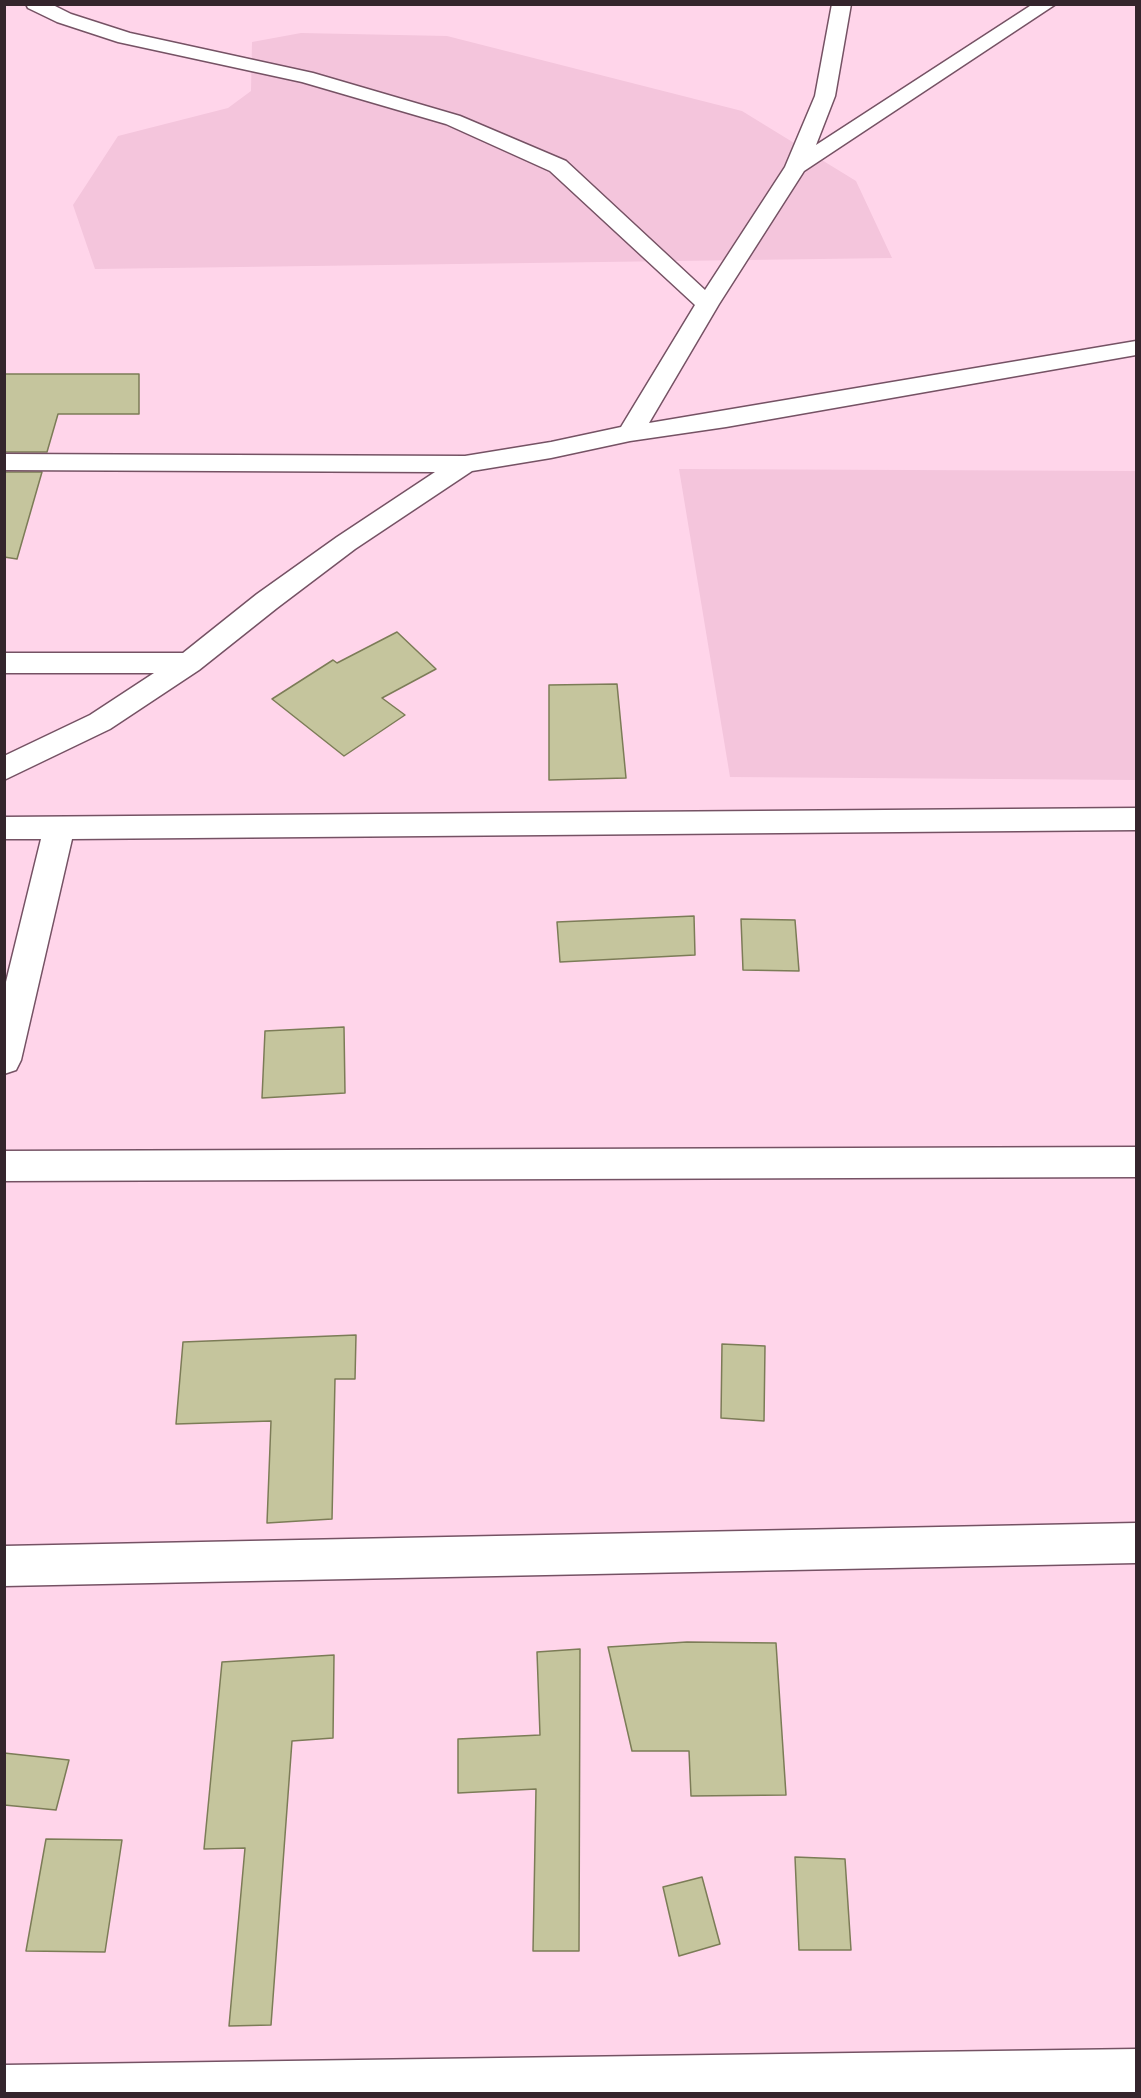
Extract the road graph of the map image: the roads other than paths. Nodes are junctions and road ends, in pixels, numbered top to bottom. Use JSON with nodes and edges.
{"nodes":[{"id":1,"x":35,"y":4,"type":"edge"},
{"id":2,"x":842,"y":4,"type":"edge"},
{"id":3,"x":1047,"y":4,"type":"edge"},
{"id":4,"x":796,"y":167,"type":"junction"},
{"id":5,"x":707,"y":304,"type":"junction"},
{"id":6,"x":1137,"y":348,"type":"edge"},
{"id":7,"x":630,"y":433,"type":"junction"},
{"id":8,"x":4,"y":462,"type":"edge"},
{"id":9,"x":465,"y":464,"type":"junction"},
{"id":10,"x":4,"y":663,"type":"edge"},
{"id":11,"x":189,"y":663,"type":"junction"},
{"id":12,"x":4,"y":770,"type":"edge"},
{"id":13,"x":1137,"y":819,"type":"edge"},
{"id":14,"x":4,"y":828,"type":"edge"},
{"id":15,"x":59,"y":828,"type":"junction"},
{"id":16,"x":4,"y":1060,"type":"edge"},
{"id":17,"x":1137,"y":1162,"type":"edge"},
{"id":18,"x":4,"y":1166,"type":"edge"},
{"id":19,"x":1137,"y":1543,"type":"edge"},
{"id":20,"x":4,"y":1566,"type":"edge"},
{"id":21,"x":1137,"y":2072,"type":"edge"},
{"id":22,"x":4,"y":2088,"type":"edge"},
{"id":23,"x":310,"y":2089,"type":"edge"}],
"edges":[{"from":1,"to":5,"type":"street"},
{"from":2,"to":4,"type":"street"},
{"from":3,"to":4,"type":"street"},
{"from":4,"to":5,"type":"street"},
{"from":5,"to":7,"type":"street"},
{"from":6,"to":7,"type":"street"},
{"from":7,"to":9,"type":"street"},
{"from":8,"to":9,"type":"street"},
{"from":9,"to":11,"type":"street"},
{"from":10,"to":11,"type":"street"},
{"from":11,"to":12,"type":"street"},
{"from":13,"to":15,"type":"street"},
{"from":14,"to":15,"type":"street"},
{"from":15,"to":16,"type":"street"},
{"from":17,"to":18,"type":"street"},
{"from":19,"to":20,"type":"street"},
{"from":21,"to":23,"type":"street"},
{"from":22,"to":23,"type":"street"}]}
